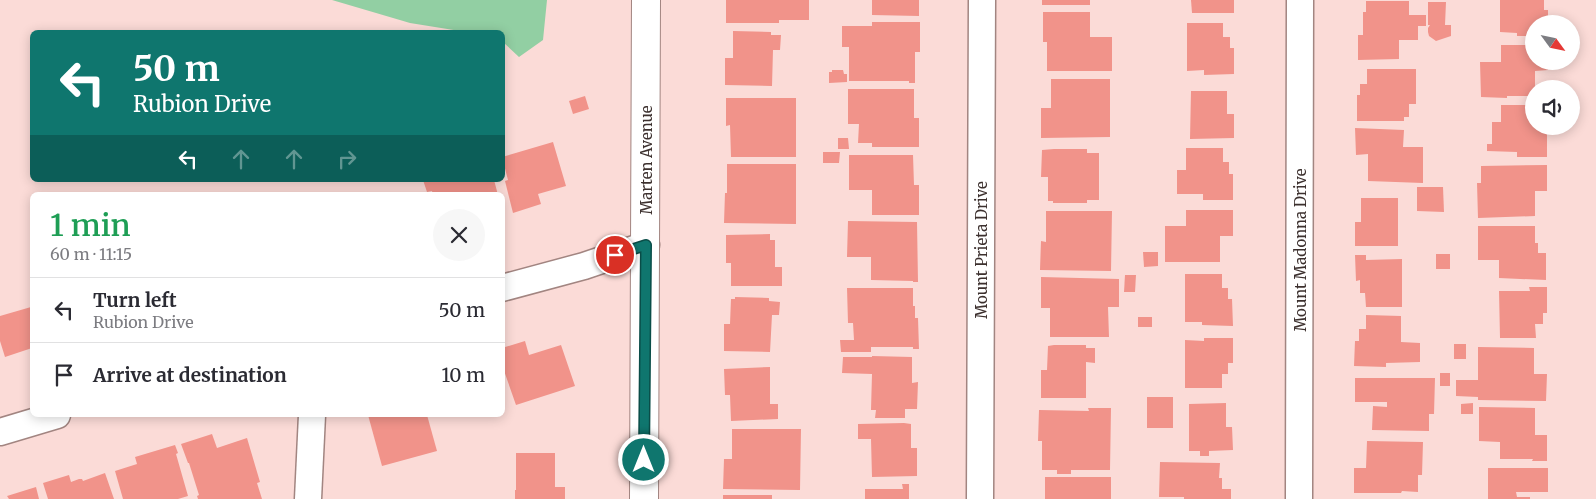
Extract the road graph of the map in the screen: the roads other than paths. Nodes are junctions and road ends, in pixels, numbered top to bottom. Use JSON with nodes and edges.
{"nodes":[{"id":1,"x":646,"y":0,"type":"edge"},
{"id":2,"x":982,"y":0,"type":"edge"},
{"id":3,"x":1300,"y":0,"type":"edge"},
{"id":4,"x":646,"y":245,"type":"junction"},
{"id":5,"x":505,"y":287,"type":"edge"},
{"id":6,"x":49,"y":417,"type":"edge"},
{"id":7,"x":312,"y":417,"type":"edge"},
{"id":8,"x":0,"y":432,"type":"edge"},
{"id":9,"x":308,"y":499,"type":"edge"},
{"id":10,"x":644,"y":499,"type":"edge"},
{"id":11,"x":980,"y":499,"type":"edge"},
{"id":12,"x":1299,"y":499,"type":"edge"}],
"edges":[{"from":1,"to":4,"type":"street","name":"Marten Avenue"},
{"from":2,"to":11,"type":"street","name":"Mount Prieta Drive"},
{"from":3,"to":12,"type":"street","name":"Mount Madonna Drive"},
{"from":4,"to":5,"type":"street"},
{"from":4,"to":10,"type":"street","name":"Marten Avenue"},
{"from":6,"to":8,"type":"street"},
{"from":7,"to":9,"type":"street"}]}
